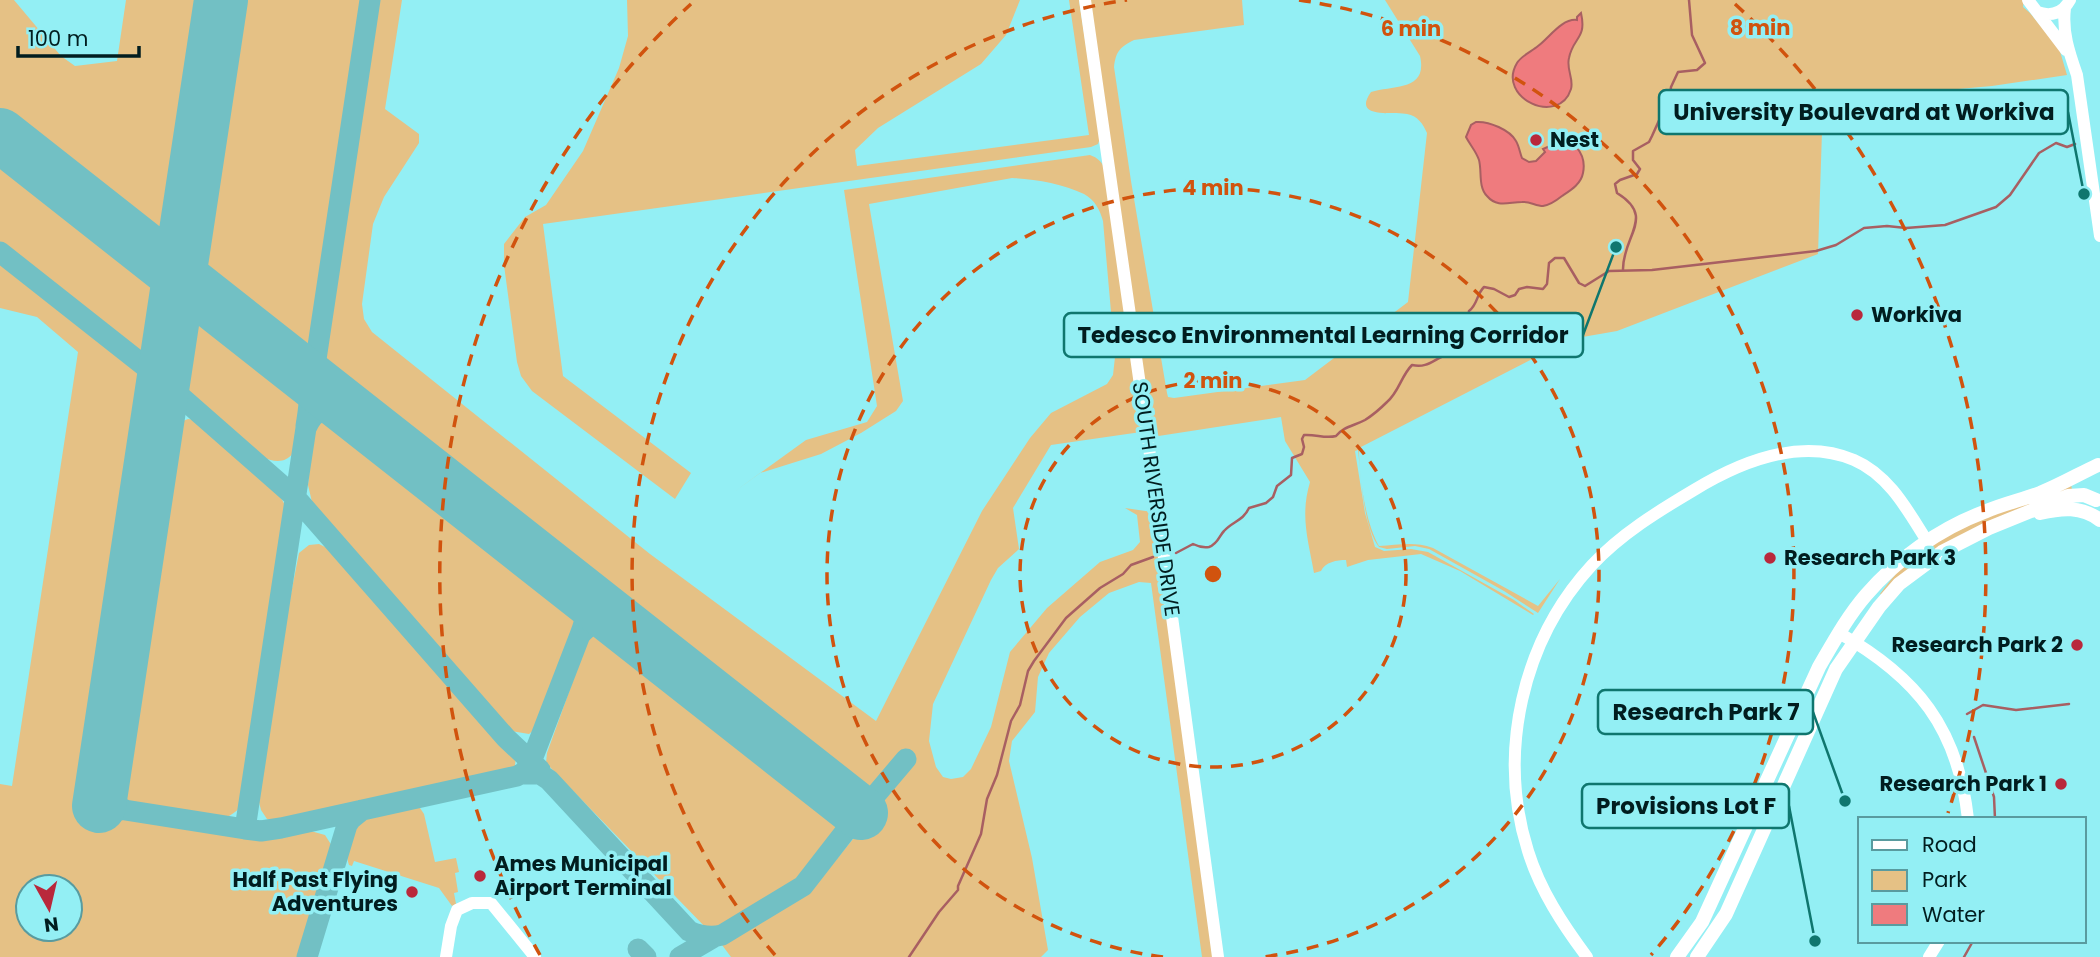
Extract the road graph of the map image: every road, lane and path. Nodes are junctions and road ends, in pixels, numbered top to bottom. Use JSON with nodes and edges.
{"nodes":[{"id":1,"x":1085,"y":0,"type":"edge"},
{"id":2,"x":2028,"y":0,"type":"edge"},
{"id":3,"x":2069,"y":3,"type":"edge"},
{"id":4,"x":2037,"y":12,"type":"junction"},
{"id":5,"x":2068,"y":53,"type":"junction"},
{"id":6,"x":2100,"y":236,"type":"edge"},
{"id":7,"x":2099,"y":464,"type":"edge"},
{"id":8,"x":2098,"y":501,"type":"edge"},
{"id":9,"x":2015,"y":518,"type":"junction"},
{"id":10,"x":2100,"y":520,"type":"edge"},
{"id":11,"x":1927,"y":541,"type":"junction"},
{"id":12,"x":1839,"y":633,"type":"junction"},
{"id":13,"x":1853,"y":641,"type":"junction"},
{"id":14,"x":1968,"y":817,"type":"edge"},
{"id":15,"x":446,"y":957,"type":"edge"},
{"id":16,"x":535,"y":957,"type":"edge"},
{"id":17,"x":1218,"y":957,"type":"edge"},
{"id":18,"x":1587,"y":957,"type":"edge"},
{"id":19,"x":1677,"y":957,"type":"edge"},
{"id":20,"x":1698,"y":957,"type":"edge"}],
"edges":[{"from":1,"to":17,"type":"street","name":"SOUTH RIVERSIDE DRIVE"},
{"from":2,"to":4,"type":"street"},
{"from":3,"to":4,"type":"street"},
{"from":3,"to":5,"type":"street"},
{"from":4,"to":5,"type":"street"},
{"from":5,"to":6,"type":"street"},
{"from":7,"to":8,"type":"main road"},
{"from":7,"to":11,"type":"main road"},
{"from":8,"to":9,"type":"main road"},
{"from":9,"to":10,"type":"main road"},
{"from":9,"to":13,"type":"main road"},
{"from":11,"to":12,"type":"main road"},
{"from":11,"to":18,"type":"street"},
{"from":12,"to":13,"type":"street"},
{"from":12,"to":19,"type":"main road"},
{"from":13,"to":14,"type":"street"},
{"from":13,"to":20,"type":"main road"},
{"from":15,"to":16,"type":"street"}]}
